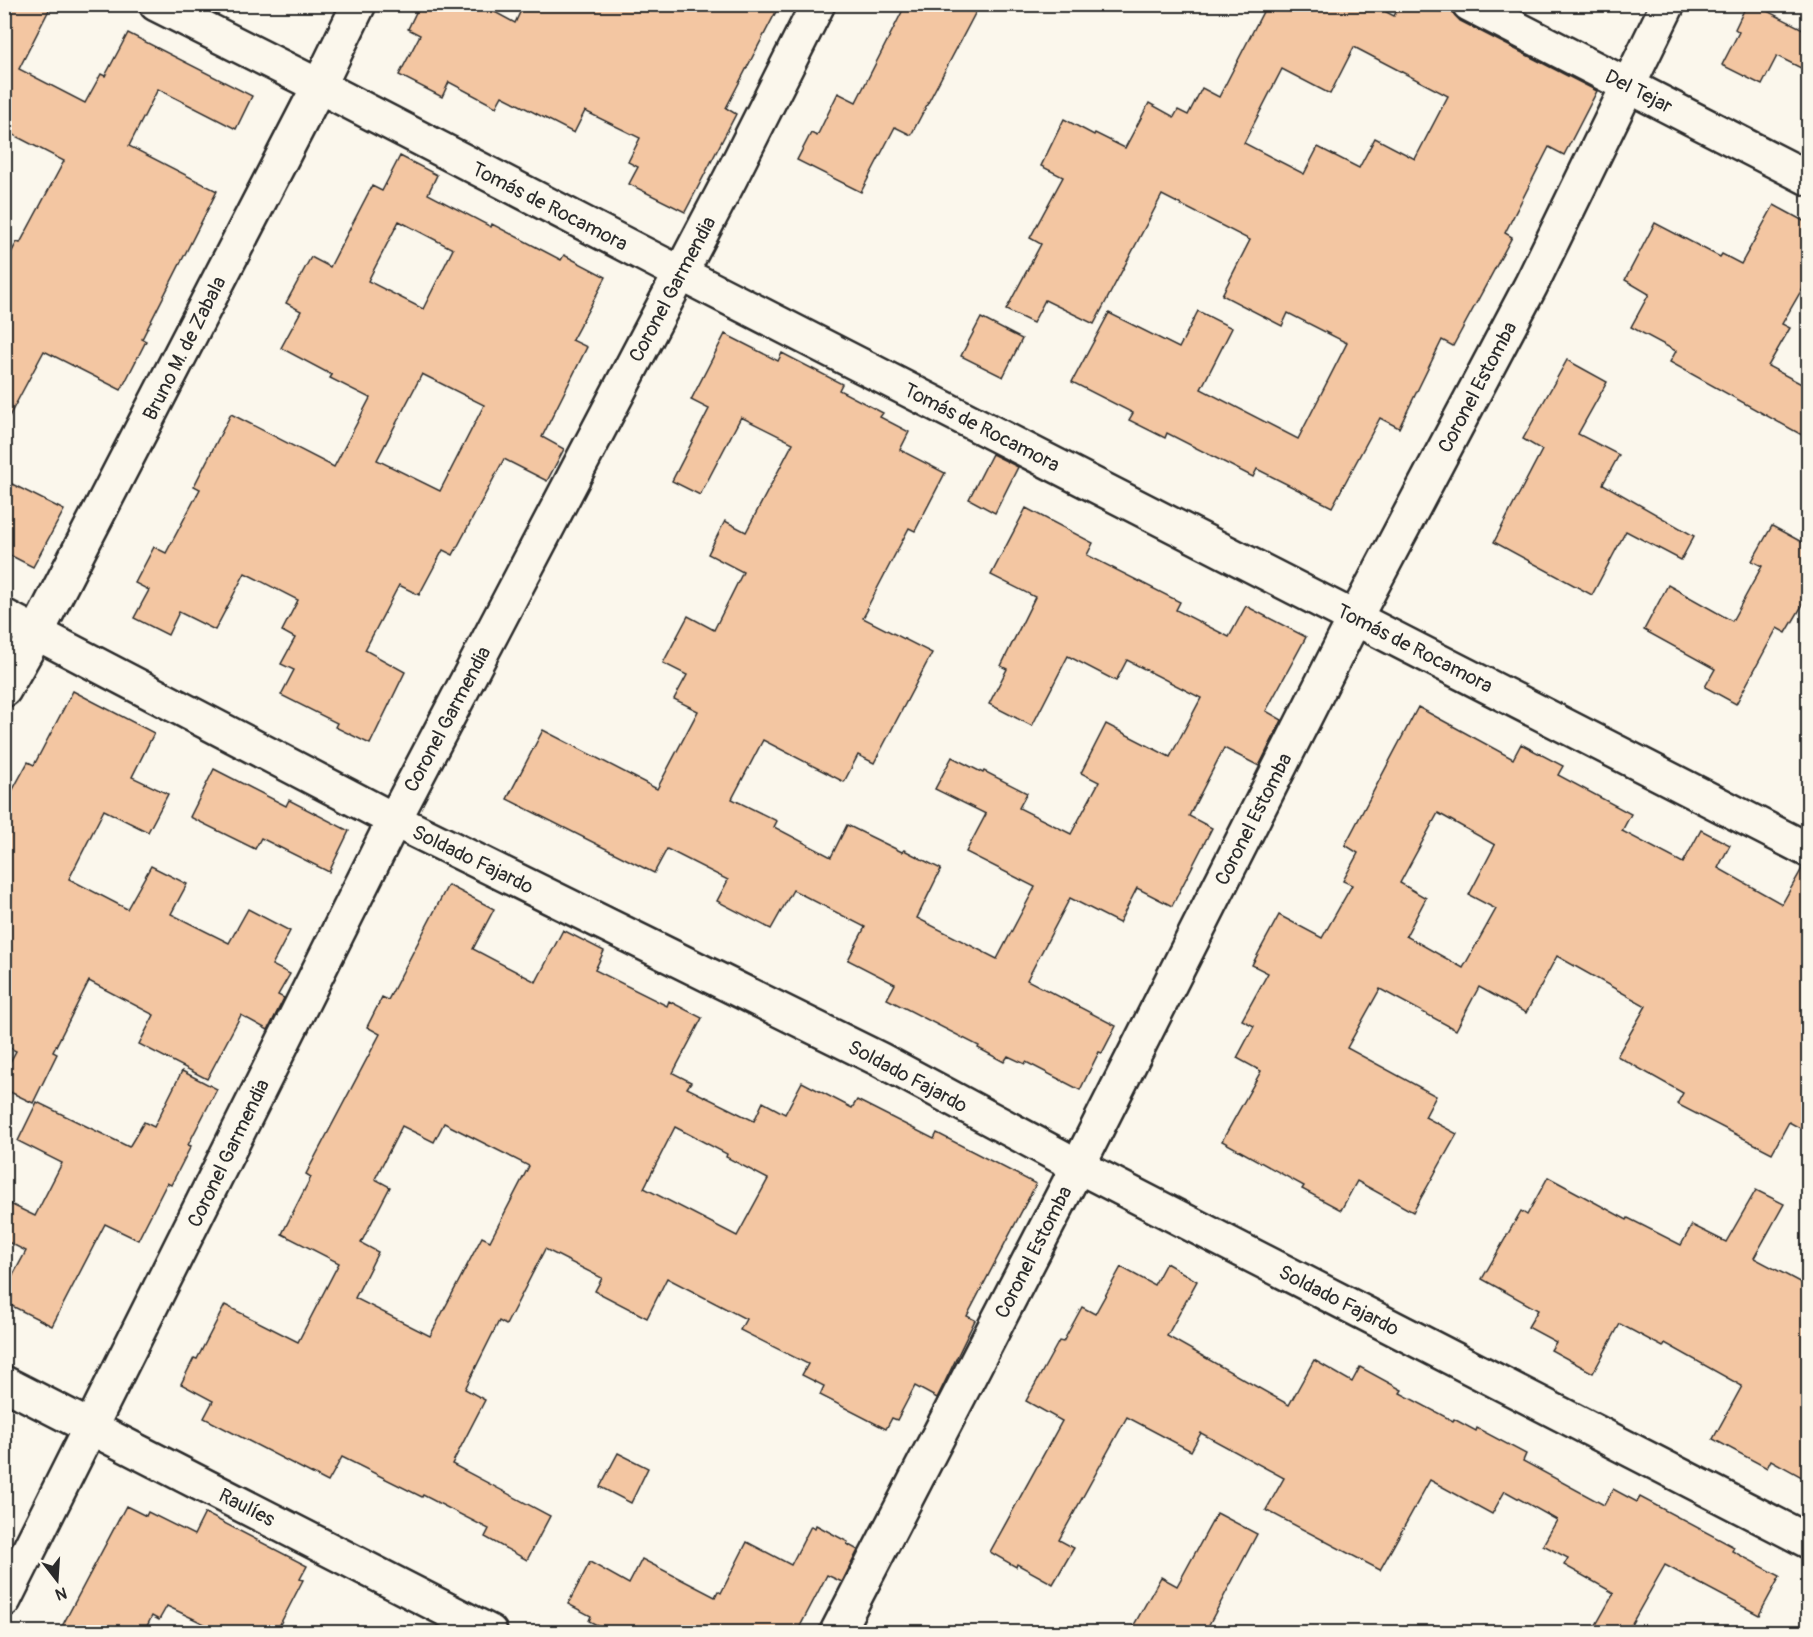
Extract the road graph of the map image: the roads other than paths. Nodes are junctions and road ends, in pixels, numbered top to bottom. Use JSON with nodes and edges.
{"nodes":[{"id":1,"x":156,"y":4,"type":"edge"},
{"id":2,"x":359,"y":4,"type":"edge"},
{"id":3,"x":818,"y":4,"type":"edge"},
{"id":4,"x":1469,"y":4,"type":"edge"},
{"id":5,"x":1668,"y":4,"type":"edge"},
{"id":6,"x":319,"y":86,"type":"junction"},
{"id":7,"x":1627,"y":86,"type":"junction"},
{"id":8,"x":1809,"y":178,"type":"edge"},
{"id":9,"x":680,"y":273,"type":"junction"},
{"id":10,"x":4,"y":615,"type":"edge"},
{"id":11,"x":1355,"y":618,"type":"junction"},
{"id":12,"x":37,"y":632,"type":"junction"},
{"id":13,"x":4,"y":690,"type":"edge"},
{"id":14,"x":394,"y":820,"type":"junction"},
{"id":15,"x":1809,"y":850,"type":"edge"},
{"id":16,"x":1078,"y":1166,"type":"junction"},
{"id":17,"x":4,"y":1383,"type":"edge"},
{"id":18,"x":92,"y":1426,"type":"junction"},
{"id":19,"x":1809,"y":1541,"type":"edge"},
{"id":20,"x":4,"y":1600,"type":"edge"},
{"id":21,"x":490,"y":1632,"type":"edge"},
{"id":22,"x":837,"y":1632,"type":"edge"}],
"edges":[{"from":1,"to":6,"type":"street","name":"Tomás de Rocamora"},
{"from":2,"to":6,"type":"street","name":"Bruno M. de Zabala"},
{"from":3,"to":9,"type":"street","name":"Coronel Garmendia"},
{"from":4,"to":7,"type":"street","name":"Del Tejar"},
{"from":5,"to":7,"type":"street","name":"Coronel Estomba"},
{"from":6,"to":9,"type":"street","name":"Tomás de Rocamora"},
{"from":6,"to":12,"type":"street","name":"Bruno M. de Zabala"},
{"from":7,"to":8,"type":"street","name":"Del Tejar"},
{"from":7,"to":11,"type":"street","name":"Coronel Estomba"},
{"from":9,"to":11,"type":"street","name":"Tomás de Rocamora"},
{"from":9,"to":14,"type":"street","name":"Coronel Garmendia"},
{"from":10,"to":12,"type":"street","name":"Soldado Fajardo"},
{"from":11,"to":15,"type":"street","name":"Tomás de Rocamora"},
{"from":11,"to":16,"type":"street","name":"Coronel Estomba"},
{"from":12,"to":13,"type":"street","name":"Bruno M. de Zabala"},
{"from":12,"to":14,"type":"street","name":"Soldado Fajardo"},
{"from":14,"to":16,"type":"street","name":"Soldado Fajardo"},
{"from":14,"to":18,"type":"street","name":"Coronel Garmendia"},
{"from":16,"to":19,"type":"street","name":"Soldado Fajardo"},
{"from":16,"to":22,"type":"street","name":"Coronel Estomba"},
{"from":17,"to":18,"type":"street","name":"Raulíes"},
{"from":18,"to":20,"type":"street","name":"Coronel Garmendia"},
{"from":18,"to":21,"type":"street","name":"Raulíes"}]}
